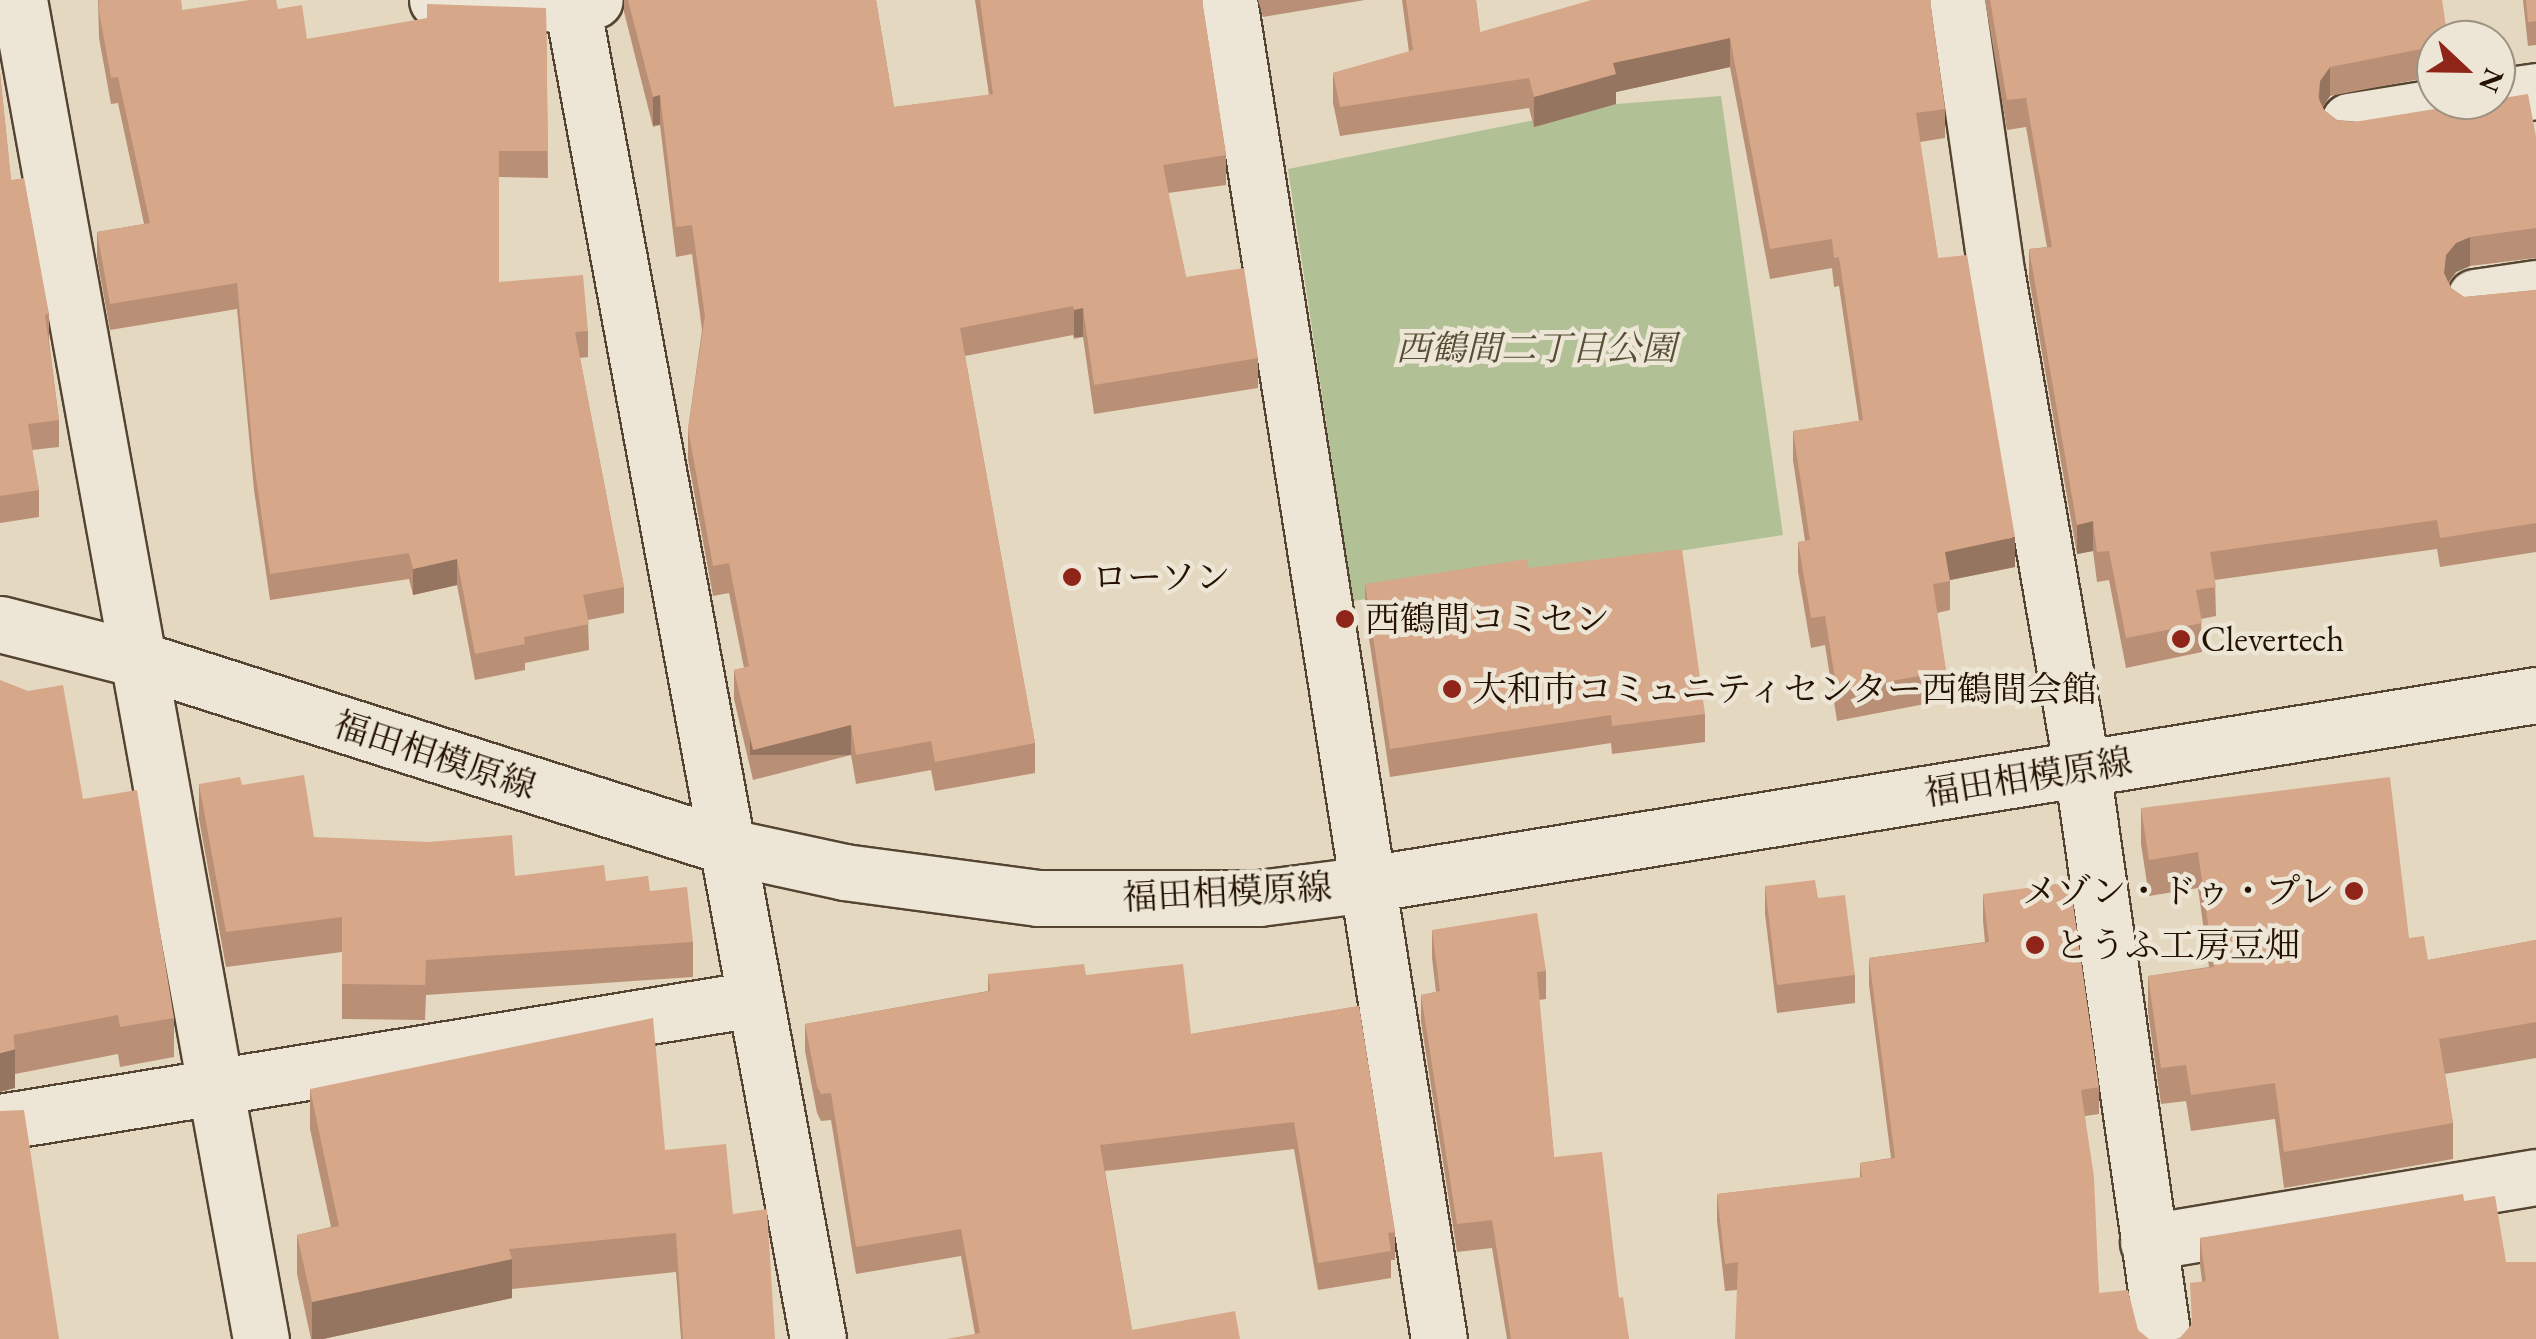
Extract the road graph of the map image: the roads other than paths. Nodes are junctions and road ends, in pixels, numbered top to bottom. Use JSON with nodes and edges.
{"nodes":[{"id":1,"x":18,"y":0,"type":"edge"},
{"id":2,"x":437,"y":0,"type":"edge"},
{"id":3,"x":1229,"y":0,"type":"edge"},
{"id":4,"x":1957,"y":0,"type":"edge"},
{"id":5,"x":562,"y":1,"type":"edge"},
{"id":6,"x":2416,"y":110,"type":"edge"},
{"id":7,"x":2349,"y":121,"type":"edge"},
{"id":8,"x":2536,"y":288,"type":"edge"},
{"id":9,"x":2475,"y":298,"type":"edge"},
{"id":10,"x":0,"y":624,"type":"edge"},
{"id":11,"x":137,"y":660,"type":"junction"},
{"id":12,"x":2536,"y":696,"type":"edge"},
{"id":13,"x":2082,"y":769,"type":"junction"},
{"id":14,"x":726,"y":846,"type":"junction"},
{"id":15,"x":1368,"y":884,"type":"junction"},
{"id":16,"x":754,"y":999,"type":"junction"},
{"id":17,"x":216,"y":1088,"type":"junction"},
{"id":18,"x":0,"y":1122,"type":"edge"},
{"id":19,"x":2536,"y":1177,"type":"edge"},
{"id":20,"x":2148,"y":1242,"type":"junction"},
{"id":21,"x":262,"y":1339,"type":"edge"},
{"id":22,"x":818,"y":1339,"type":"edge"},
{"id":23,"x":1439,"y":1339,"type":"edge"},
{"id":24,"x":2163,"y":1339,"type":"edge"}],
"edges":[{"from":1,"to":11,"type":"street"},
{"from":2,"to":5,"type":"street"},
{"from":3,"to":15,"type":"street"},
{"from":4,"to":13,"type":"street"},
{"from":5,"to":14,"type":"street"},
{"from":6,"to":7,"type":"street"},
{"from":8,"to":9,"type":"street"},
{"from":10,"to":11,"type":"street","name":"福田相模原線"},
{"from":11,"to":14,"type":"street","name":"福田相模原線"},
{"from":11,"to":17,"type":"street"},
{"from":12,"to":13,"type":"street","name":"福田相模原線"},
{"from":13,"to":15,"type":"street","name":"福田相模原線"},
{"from":13,"to":20,"type":"street"},
{"from":14,"to":15,"type":"street","name":"福田相模原線"},
{"from":14,"to":16,"type":"street"},
{"from":15,"to":23,"type":"street"},
{"from":16,"to":17,"type":"street"},
{"from":16,"to":22,"type":"street"},
{"from":17,"to":18,"type":"street"},
{"from":17,"to":21,"type":"street"},
{"from":19,"to":20,"type":"street"},
{"from":20,"to":24,"type":"street"}]}
